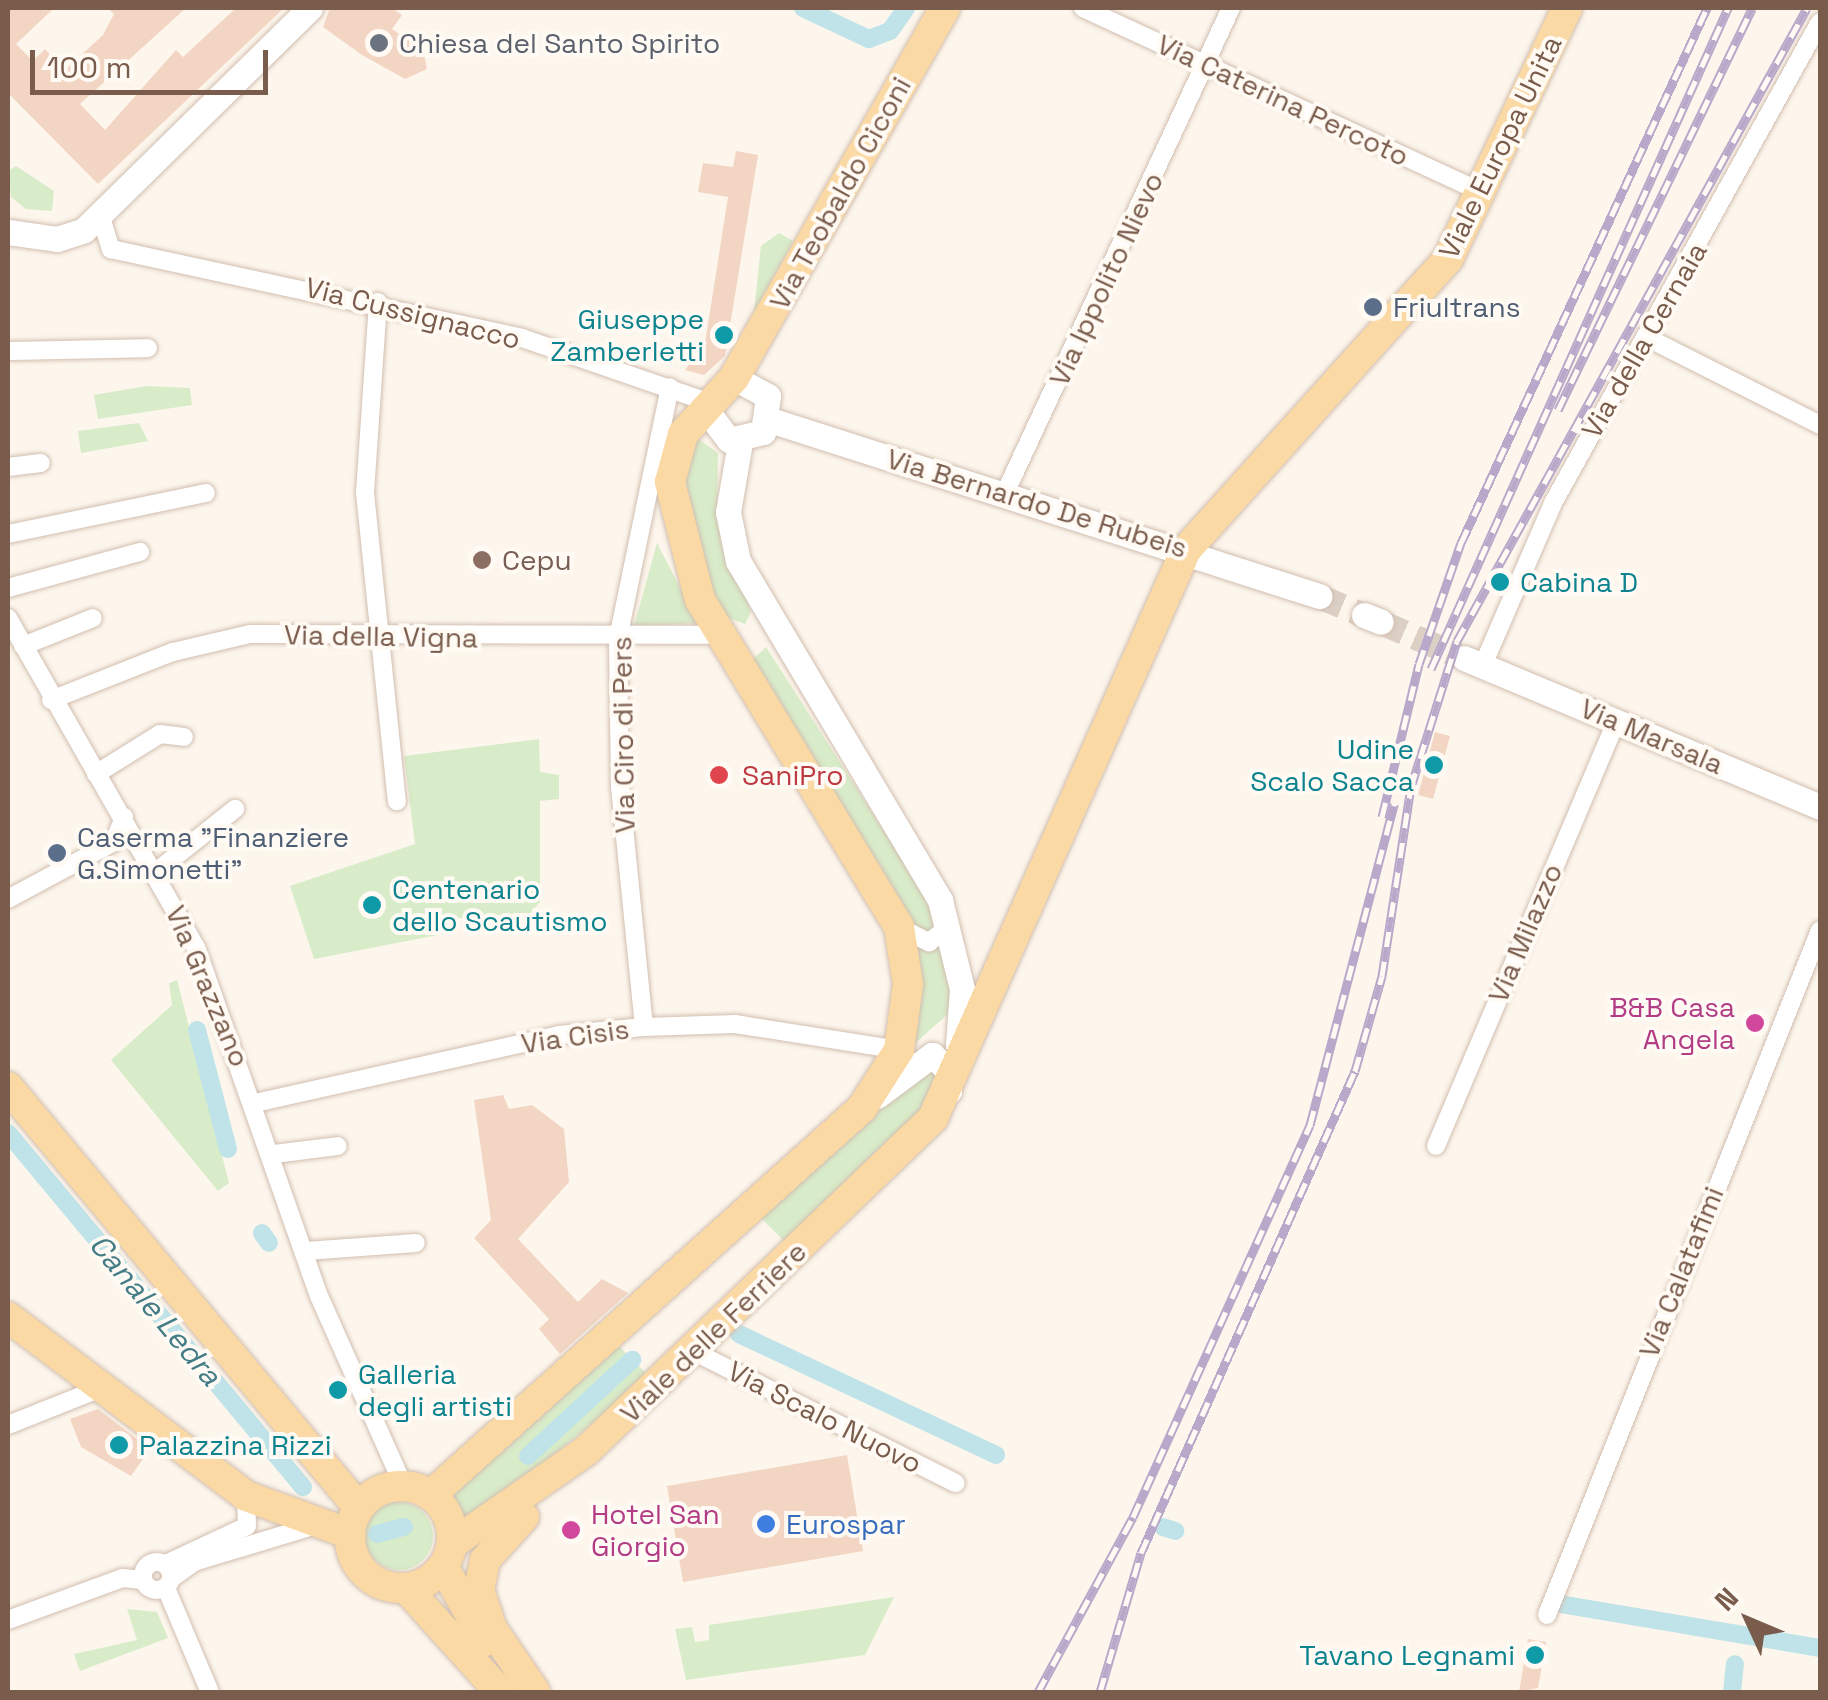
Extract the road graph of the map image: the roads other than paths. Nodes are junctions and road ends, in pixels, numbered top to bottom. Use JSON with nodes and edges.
{"nodes":[{"id":1,"x":310,"y":8,"type":"edge"},
{"id":2,"x":945,"y":8,"type":"edge"},
{"id":3,"x":1084,"y":8,"type":"edge"},
{"id":4,"x":1231,"y":8,"type":"edge"},
{"id":5,"x":1568,"y":8,"type":"edge"},
{"id":6,"x":1818,"y":31,"type":"edge"},
{"id":7,"x":1205,"y":64,"type":"junction"},
{"id":8,"x":1482,"y":192,"type":"junction"},
{"id":9,"x":100,"y":214,"type":"junction"},
{"id":10,"x":8,"y":216,"type":"edge"},
{"id":11,"x":8,"y":232,"type":"edge"},
{"id":12,"x":57,"y":238,"type":"junction"},
{"id":13,"x":112,"y":249,"type":"junction"},
{"id":14,"x":378,"y":302,"type":"junction"},
{"id":15,"x":1646,"y":338,"type":"junction"},
{"id":16,"x":148,"y":348,"type":"dead end"},
{"id":17,"x":8,"y":351,"type":"edge"},
{"id":18,"x":734,"y":378,"type":"junction"},
{"id":19,"x":670,"y":387,"type":"junction"},
{"id":20,"x":708,"y":407,"type":"junction"},
{"id":21,"x":770,"y":420,"type":"junction"},
{"id":22,"x":1820,"y":425,"type":"edge"},
{"id":23,"x":740,"y":442,"type":"junction"},
{"id":24,"x":41,"y":463,"type":"dead end"},
{"id":25,"x":8,"y":468,"type":"edge"},
{"id":26,"x":206,"y":493,"type":"dead end"},
{"id":27,"x":1006,"y":493,"type":"junction"},
{"id":28,"x":1220,"y":509,"type":"junction"},
{"id":29,"x":8,"y":534,"type":"edge"},
{"id":30,"x":1186,"y":550,"type":"junction"},
{"id":31,"x":140,"y":552,"type":"dead end"},
{"id":32,"x":8,"y":588,"type":"edge"},
{"id":33,"x":8,"y":618,"type":"edge"},
{"id":34,"x":93,"y":618,"type":"dead end"},
{"id":35,"x":721,"y":635,"type":"junction"},
{"id":36,"x":379,"y":636,"type":"junction"},
{"id":37,"x":618,"y":638,"type":"junction"},
{"id":38,"x":23,"y":646,"type":"junction"},
{"id":39,"x":1473,"y":661,"type":"joint"},
{"id":40,"x":52,"y":700,"type":"junction"},
{"id":41,"x":1616,"y":721,"type":"junction"},
{"id":42,"x":184,"y":737,"type":"dead end"},
{"id":43,"x":96,"y":774,"type":"junction"},
{"id":44,"x":396,"y":801,"type":"dead end"},
{"id":45,"x":1820,"y":807,"type":"edge"},
{"id":46,"x":235,"y":809,"type":"dead end"},
{"id":47,"x":124,"y":817,"type":"junction"},
{"id":48,"x":157,"y":871,"type":"junction"},
{"id":49,"x":8,"y":899,"type":"edge"},
{"id":50,"x":899,"y":927,"type":"junction"},
{"id":51,"x":949,"y":927,"type":"junction"},
{"id":52,"x":1820,"y":930,"type":"edge"},
{"id":53,"x":644,"y":1027,"type":"junction"},
{"id":54,"x":899,"y":1050,"type":"junction"},
{"id":55,"x":8,"y":1087,"type":"edge"},
{"id":56,"x":948,"y":1092,"type":"junction"},
{"id":57,"x":255,"y":1103,"type":"junction"},
{"id":58,"x":862,"y":1108,"type":"junction"},
{"id":59,"x":338,"y":1146,"type":"dead end"},
{"id":60,"x":1436,"y":1146,"type":"dead end"},
{"id":61,"x":274,"y":1154,"type":"junction"},
{"id":62,"x":416,"y":1243,"type":"dead end"},
{"id":63,"x":306,"y":1250,"type":"junction"},
{"id":64,"x":8,"y":1317,"type":"edge"},
{"id":65,"x":694,"y":1352,"type":"junction"},
{"id":66,"x":101,"y":1388,"type":"junction"},
{"id":67,"x":8,"y":1425,"type":"edge"},
{"id":68,"x":551,"y":1479,"type":"junction"},
{"id":69,"x":956,"y":1483,"type":"dead end"},
{"id":70,"x":417,"y":1490,"type":"junction"},
{"id":71,"x":246,"y":1496,"type":"junction"},
{"id":72,"x":355,"y":1521,"type":"junction"},
{"id":73,"x":321,"y":1525,"type":"junction"},
{"id":74,"x":448,"y":1555,"type":"junction"},
{"id":75,"x":168,"y":1576,"type":"junction"},
{"id":76,"x":406,"y":1588,"type":"junction"},
{"id":77,"x":1547,"y":1615,"type":"dead end"},
{"id":78,"x":8,"y":1620,"type":"edge"},
{"id":79,"x":210,"y":1692,"type":"edge"},
{"id":80,"x":500,"y":1692,"type":"edge"},
{"id":81,"x":534,"y":1692,"type":"edge"}],
"edges":[{"from":1,"to":9,"type":"street"},
{"from":2,"to":18,"type":"main road","name":"Via Teobaldo Ciconi"},
{"from":3,"to":7,"type":"street","name":"Via Caterina Percoto"},
{"from":4,"to":7,"type":"street","name":"Via Ippolito Nievo"},
{"from":5,"to":8,"type":"main road","name":"Viale Europa Unita"},
{"from":6,"to":15,"type":"street","name":"Via della Cernaia"},
{"from":7,"to":8,"type":"street","name":"Via Caterina Percoto"},
{"from":7,"to":27,"type":"street","name":"Via Ippolito Nievo"},
{"from":8,"to":28,"type":"main road","name":"Viale Europa Unita"},
{"from":9,"to":10,"type":"street"},
{"from":9,"to":12,"type":"street"},
{"from":9,"to":13,"type":"street"},
{"from":11,"to":12,"type":"street"},
{"from":12,"to":13,"type":"street","name":"Via Cussignacco"},
{"from":13,"to":14,"type":"street","name":"Via Cussignacco"},
{"from":14,"to":19,"type":"street","name":"Via Cussignacco"},
{"from":14,"to":36,"type":"street"},
{"from":15,"to":22,"type":"street"},
{"from":15,"to":39,"type":"street","name":"Via della Cernaia"},
{"from":16,"to":17,"type":"street"},
{"from":18,"to":20,"type":"main road"},
{"from":18,"to":21,"type":"street"},
{"from":19,"to":20,"type":"street","name":"Via Cussignacco"},
{"from":19,"to":37,"type":"street","name":"Via Ciro di Pers"},
{"from":20,"to":23,"type":"street"},
{"from":20,"to":35,"type":"main road"},
{"from":21,"to":23,"type":"street"},
{"from":21,"to":27,"type":"street","name":"Via Bernardo De Rubeis"},
{"from":23,"to":51,"type":"street"},
{"from":24,"to":25,"type":"street"},
{"from":26,"to":29,"type":"street"},
{"from":27,"to":30,"type":"street","name":"Via Bernardo De Rubeis"},
{"from":28,"to":30,"type":"main road","name":"Viale Europa Unita"},
{"from":28,"to":30,"type":"street","name":"Via Bernardo De Rubeis"},
{"from":30,"to":56,"type":"main road","name":"Viale delle Ferriere"},
{"from":31,"to":32,"type":"street"},
{"from":33,"to":38,"type":"street","name":"Via Grazzano"},
{"from":34,"to":38,"type":"street"},
{"from":35,"to":37,"type":"street","name":"Via della Vigna"},
{"from":35,"to":50,"type":"main road"},
{"from":36,"to":37,"type":"street","name":"Via della Vigna"},
{"from":36,"to":40,"type":"street","name":"Via della Vigna"},
{"from":36,"to":44,"type":"street"},
{"from":37,"to":53,"type":"street","name":"Via Ciro di Pers"},
{"from":38,"to":40,"type":"street","name":"Via Grazzano"},
{"from":39,"to":41,"type":"street","name":"Via Marsala"},
{"from":40,"to":43,"type":"street","name":"Via Grazzano"},
{"from":41,"to":45,"type":"street","name":"Via Marsala"},
{"from":41,"to":60,"type":"street","name":"Via Milazzo"},
{"from":42,"to":43,"type":"street"},
{"from":43,"to":47,"type":"street","name":"Via Grazzano"},
{"from":46,"to":48,"type":"street"},
{"from":47,"to":48,"type":"street","name":"Via Grazzano"},
{"from":47,"to":49,"type":"street"},
{"from":48,"to":57,"type":"street","name":"Via Grazzano"},
{"from":50,"to":51,"type":"street"},
{"from":50,"to":54,"type":"main road"},
{"from":51,"to":56,"type":"street","name":"Viale delle Ferriere"},
{"from":52,"to":77,"type":"street","name":"Via Calatafimi"},
{"from":53,"to":54,"type":"street","name":"Via Cisis"},
{"from":53,"to":57,"type":"street","name":"Via Cisis"},
{"from":54,"to":58,"type":"main road"},
{"from":55,"to":72,"type":"main road"},
{"from":56,"to":58,"type":"street"},
{"from":56,"to":65,"type":"main road","name":"Viale delle Ferriere"},
{"from":57,"to":61,"type":"street","name":"Via Grazzano"},
{"from":58,"to":70,"type":"main road"},
{"from":59,"to":61,"type":"street"},
{"from":61,"to":63,"type":"street","name":"Via Grazzano"},
{"from":62,"to":63,"type":"street"},
{"from":63,"to":70,"type":"street","name":"Via Grazzano"},
{"from":64,"to":66,"type":"main road"},
{"from":65,"to":68,"type":"main road","name":"Viale delle Ferriere"},
{"from":65,"to":69,"type":"street","name":"Via Scalo Nuovo"},
{"from":66,"to":67,"type":"street"},
{"from":66,"to":71,"type":"main road"},
{"from":68,"to":74,"type":"main road","name":"Viale delle Ferriere"},
{"from":68,"to":81,"type":"main road"},
{"from":70,"to":72,"type":"main road"},
{"from":70,"to":74,"type":"main road"},
{"from":71,"to":73,"type":"main road"},
{"from":71,"to":75,"type":"street"},
{"from":72,"to":73,"type":"main road"},
{"from":72,"to":76,"type":"main road"},
{"from":73,"to":75,"type":"street"},
{"from":74,"to":76,"type":"main road"},
{"from":74,"to":81,"type":"main road"},
{"from":75,"to":78,"type":"street"},
{"from":75,"to":79,"type":"street"},
{"from":76,"to":80,"type":"main road"}]}
